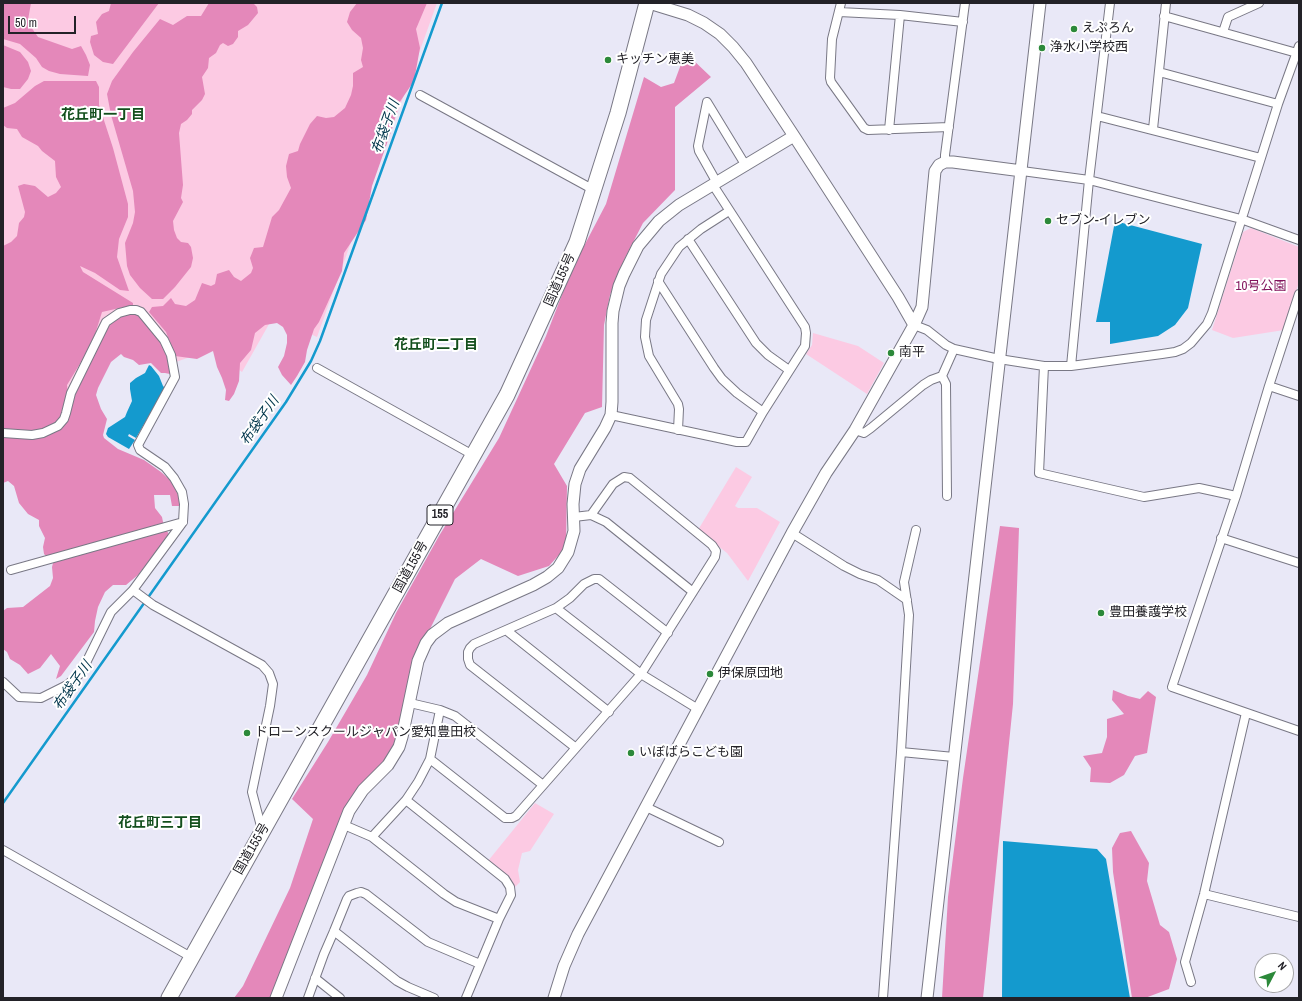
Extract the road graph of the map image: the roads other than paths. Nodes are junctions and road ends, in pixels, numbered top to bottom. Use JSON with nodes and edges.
{"nodes":[{"id":1,"x":648,"y":3,"type":"edge"},
{"id":2,"x":841,"y":3,"type":"edge"},
{"id":3,"x":965,"y":3,"type":"edge"},
{"id":4,"x":1040,"y":3,"type":"edge"},
{"id":5,"x":1110,"y":3,"type":"edge"},
{"id":6,"x":1166,"y":3,"type":"edge"},
{"id":7,"x":1259,"y":3,"type":"edge"},
{"id":8,"x":839,"y":12,"type":"junction"},
{"id":9,"x":900,"y":14,"type":"junction"},
{"id":10,"x":1164,"y":16,"type":"junction"},
{"id":11,"x":963,"y":22,"type":"junction"},
{"id":12,"x":1224,"y":32,"type":"junction"},
{"id":13,"x":1298,"y":50,"type":"edge"},
{"id":14,"x":1159,"y":72,"type":"junction"},
{"id":15,"x":420,"y":95,"type":"dead end"},
{"id":16,"x":1278,"y":104,"type":"junction"},
{"id":17,"x":1097,"y":116,"type":"junction"},
{"id":18,"x":949,"y":127,"type":"junction"},
{"id":19,"x":1152,"y":129,"type":"junction"},
{"id":20,"x":889,"y":130,"type":"junction"},
{"id":21,"x":794,"y":136,"type":"junction"},
{"id":22,"x":1261,"y":158,"type":"junction"},
{"id":23,"x":945,"y":162,"type":"junction"},
{"id":24,"x":746,"y":166,"type":"junction"},
{"id":25,"x":1022,"y":171,"type":"junction"},
{"id":26,"x":1089,"y":180,"type":"junction"},
{"id":27,"x":715,"y":184,"type":"junction"},
{"id":28,"x":594,"y":190,"type":"junction"},
{"id":29,"x":730,"y":211,"type":"junction"},
{"id":30,"x":1241,"y":219,"type":"junction"},
{"id":31,"x":688,"y":239,"type":"junction"},
{"id":32,"x":1299,"y":240,"type":"edge"},
{"id":33,"x":658,"y":281,"type":"junction"},
{"id":34,"x":1299,"y":294,"type":"edge"},
{"id":35,"x":914,"y":325,"type":"junction"},
{"id":36,"x":954,"y":349,"type":"junction"},
{"id":37,"x":999,"y":360,"type":"junction"},
{"id":38,"x":1044,"y":366,"type":"junction"},
{"id":39,"x":1071,"y":366,"type":"junction"},
{"id":40,"x":317,"y":368,"type":"dead end"},
{"id":41,"x":789,"y":370,"type":"junction"},
{"id":42,"x":942,"y":376,"type":"junction"},
{"id":43,"x":1269,"y":386,"type":"junction"},
{"id":44,"x":1299,"y":396,"type":"edge"},
{"id":45,"x":763,"y":412,"type":"junction"},
{"id":46,"x":611,"y":415,"type":"junction"},
{"id":47,"x":678,"y":430,"type":"junction"},
{"id":48,"x":855,"y":430,"type":"junction"},
{"id":49,"x":3,"y":433,"type":"edge"},
{"id":50,"x":473,"y":455,"type":"junction"},
{"id":51,"x":947,"y":496,"type":"dead end"},
{"id":52,"x":1236,"y":496,"type":"junction"},
{"id":53,"x":591,"y":515,"type":"junction"},
{"id":54,"x":574,"y":517,"type":"junction"},
{"id":55,"x":183,"y":522,"type":"junction"},
{"id":56,"x":916,"y":530,"type":"dead end"},
{"id":57,"x":792,"y":533,"type":"junction"},
{"id":58,"x":1221,"y":538,"type":"junction"},
{"id":59,"x":1299,"y":563,"type":"edge"},
{"id":60,"x":11,"y":570,"type":"dead end"},
{"id":61,"x":135,"y":592,"type":"junction"},
{"id":62,"x":693,"y":592,"type":"junction"},
{"id":63,"x":907,"y":600,"type":"junction"},
{"id":64,"x":556,"y":608,"type":"junction"},
{"id":65,"x":506,"y":630,"type":"junction"},
{"id":66,"x":668,"y":633,"type":"junction"},
{"id":67,"x":641,"y":674,"type":"junction"},
{"id":68,"x":3,"y":682,"type":"edge"},
{"id":69,"x":410,"y":703,"type":"junction"},
{"id":70,"x":698,"y":709,"type":"junction"},
{"id":71,"x":440,"y":710,"type":"junction"},
{"id":72,"x":609,"y":712,"type":"junction"},
{"id":73,"x":1246,"y":713,"type":"junction"},
{"id":74,"x":1299,"y":731,"type":"edge"},
{"id":75,"x":576,"y":748,"type":"junction"},
{"id":76,"x":901,"y":752,"type":"junction"},
{"id":77,"x":954,"y":757,"type":"junction"},
{"id":78,"x":430,"y":759,"type":"junction"},
{"id":79,"x":543,"y":785,"type":"junction"},
{"id":80,"x":406,"y":800,"type":"junction"},
{"id":81,"x":646,"y":807,"type":"junction"},
{"id":82,"x":344,"y":825,"type":"junction"},
{"id":83,"x":262,"y":831,"type":"junction"},
{"id":84,"x":372,"y":837,"type":"junction"},
{"id":85,"x":719,"y":842,"type":"dead end"},
{"id":86,"x":3,"y":850,"type":"edge"},
{"id":87,"x":1204,"y":894,"type":"junction"},
{"id":88,"x":1299,"y":917,"type":"edge"},
{"id":89,"x":499,"y":919,"type":"junction"},
{"id":90,"x":334,"y":931,"type":"junction"},
{"id":91,"x":191,"y":957,"type":"junction"},
{"id":92,"x":480,"y":964,"type":"junction"},
{"id":93,"x":315,"y":978,"type":"junction"},
{"id":94,"x":1191,"y":982,"type":"dead end"},
{"id":95,"x":169,"y":998,"type":"edge"},
{"id":96,"x":276,"y":998,"type":"edge"},
{"id":97,"x":308,"y":998,"type":"edge"},
{"id":98,"x":340,"y":998,"type":"edge"},
{"id":99,"x":434,"y":998,"type":"edge"},
{"id":100,"x":466,"y":998,"type":"edge"},
{"id":101,"x":554,"y":998,"type":"edge"},
{"id":102,"x":883,"y":998,"type":"edge"},
{"id":103,"x":927,"y":998,"type":"edge"}],
"edges":[{"from":1,"to":21,"type":"street"},
{"from":1,"to":28,"type":"highway","name":"国道155号","number":"155"},
{"from":2,"to":8,"type":"street"},
{"from":3,"to":11,"type":"street"},
{"from":4,"to":25,"type":"street"},
{"from":5,"to":17,"type":"street"},
{"from":6,"to":10,"type":"street"},
{"from":7,"to":12,"type":"street"},
{"from":8,"to":9,"type":"street"},
{"from":8,"to":20,"type":"street"},
{"from":9,"to":11,"type":"street"},
{"from":9,"to":20,"type":"street"},
{"from":10,"to":12,"type":"street"},
{"from":10,"to":14,"type":"street"},
{"from":11,"to":18,"type":"street"},
{"from":12,"to":13,"type":"street"},
{"from":13,"to":16,"type":"street"},
{"from":14,"to":16,"type":"street"},
{"from":14,"to":19,"type":"street"},
{"from":15,"to":28,"type":"street"},
{"from":16,"to":22,"type":"street"},
{"from":17,"to":19,"type":"street"},
{"from":17,"to":26,"type":"street"},
{"from":18,"to":20,"type":"street"},
{"from":18,"to":23,"type":"street"},
{"from":19,"to":22,"type":"street"},
{"from":21,"to":24,"type":"street"},
{"from":21,"to":35,"type":"street"},
{"from":22,"to":30,"type":"street"},
{"from":23,"to":25,"type":"street"},
{"from":23,"to":35,"type":"street"},
{"from":24,"to":27,"type":"street"},
{"from":24,"to":27,"type":"street"},
{"from":25,"to":26,"type":"street"},
{"from":25,"to":37,"type":"street"},
{"from":26,"to":30,"type":"street"},
{"from":26,"to":39,"type":"street"},
{"from":27,"to":29,"type":"street"},
{"from":27,"to":46,"type":"street"},
{"from":28,"to":50,"type":"highway","name":"国道155号","number":"155"},
{"from":29,"to":31,"type":"street"},
{"from":29,"to":41,"type":"street"},
{"from":30,"to":32,"type":"street"},
{"from":30,"to":39,"type":"street"},
{"from":31,"to":33,"type":"street"},
{"from":31,"to":41,"type":"street"},
{"from":33,"to":45,"type":"street"},
{"from":33,"to":47,"type":"street"},
{"from":34,"to":43,"type":"street"},
{"from":35,"to":36,"type":"street"},
{"from":35,"to":48,"type":"street"},
{"from":36,"to":37,"type":"street"},
{"from":36,"to":42,"type":"street"},
{"from":37,"to":38,"type":"street"},
{"from":37,"to":77,"type":"street"},
{"from":38,"to":39,"type":"street"},
{"from":38,"to":52,"type":"street"},
{"from":40,"to":50,"type":"street"},
{"from":41,"to":45,"type":"street"},
{"from":42,"to":48,"type":"street"},
{"from":42,"to":51,"type":"street"},
{"from":43,"to":44,"type":"street"},
{"from":43,"to":52,"type":"street"},
{"from":45,"to":47,"type":"street"},
{"from":46,"to":47,"type":"street"},
{"from":46,"to":54,"type":"street"},
{"from":48,"to":57,"type":"street"},
{"from":49,"to":55,"type":"street"},
{"from":50,"to":83,"type":"highway","name":"国道155号","number":"155"},
{"from":52,"to":58,"type":"street"},
{"from":53,"to":54,"type":"street"},
{"from":53,"to":62,"type":"street"},
{"from":53,"to":62,"type":"street"},
{"from":54,"to":69,"type":"street"},
{"from":55,"to":60,"type":"street"},
{"from":55,"to":61,"type":"street"},
{"from":56,"to":63,"type":"street"},
{"from":57,"to":63,"type":"street"},
{"from":57,"to":70,"type":"street"},
{"from":58,"to":59,"type":"street"},
{"from":58,"to":73,"type":"street"},
{"from":61,"to":68,"type":"street"},
{"from":61,"to":83,"type":"street"},
{"from":62,"to":66,"type":"street"},
{"from":63,"to":76,"type":"street"},
{"from":64,"to":65,"type":"street"},
{"from":64,"to":66,"type":"street"},
{"from":64,"to":67,"type":"street"},
{"from":65,"to":72,"type":"street"},
{"from":65,"to":75,"type":"street"},
{"from":66,"to":67,"type":"street"},
{"from":67,"to":70,"type":"street"},
{"from":67,"to":72,"type":"street"},
{"from":69,"to":71,"type":"street"},
{"from":69,"to":82,"type":"street"},
{"from":70,"to":81,"type":"street"},
{"from":71,"to":78,"type":"street"},
{"from":71,"to":79,"type":"street"},
{"from":72,"to":75,"type":"street"},
{"from":73,"to":74,"type":"street"},
{"from":73,"to":87,"type":"street"},
{"from":75,"to":79,"type":"street"},
{"from":76,"to":77,"type":"street"},
{"from":76,"to":102,"type":"street"},
{"from":77,"to":103,"type":"street"},
{"from":78,"to":79,"type":"street"},
{"from":78,"to":80,"type":"street"},
{"from":80,"to":84,"type":"street"},
{"from":80,"to":89,"type":"street"},
{"from":81,"to":85,"type":"street"},
{"from":81,"to":101,"type":"street"},
{"from":82,"to":84,"type":"street"},
{"from":82,"to":96,"type":"street"},
{"from":83,"to":91,"type":"highway","name":"国道155号","number":"155"},
{"from":84,"to":89,"type":"street"},
{"from":86,"to":91,"type":"street"},
{"from":87,"to":88,"type":"street"},
{"from":87,"to":94,"type":"street"},
{"from":89,"to":92,"type":"street"},
{"from":90,"to":92,"type":"street"},
{"from":90,"to":93,"type":"street"},
{"from":90,"to":99,"type":"street"},
{"from":91,"to":95,"type":"highway","name":"国道155号","number":"155"},
{"from":92,"to":100,"type":"street"},
{"from":93,"to":97,"type":"street"},
{"from":93,"to":98,"type":"street"}]}
